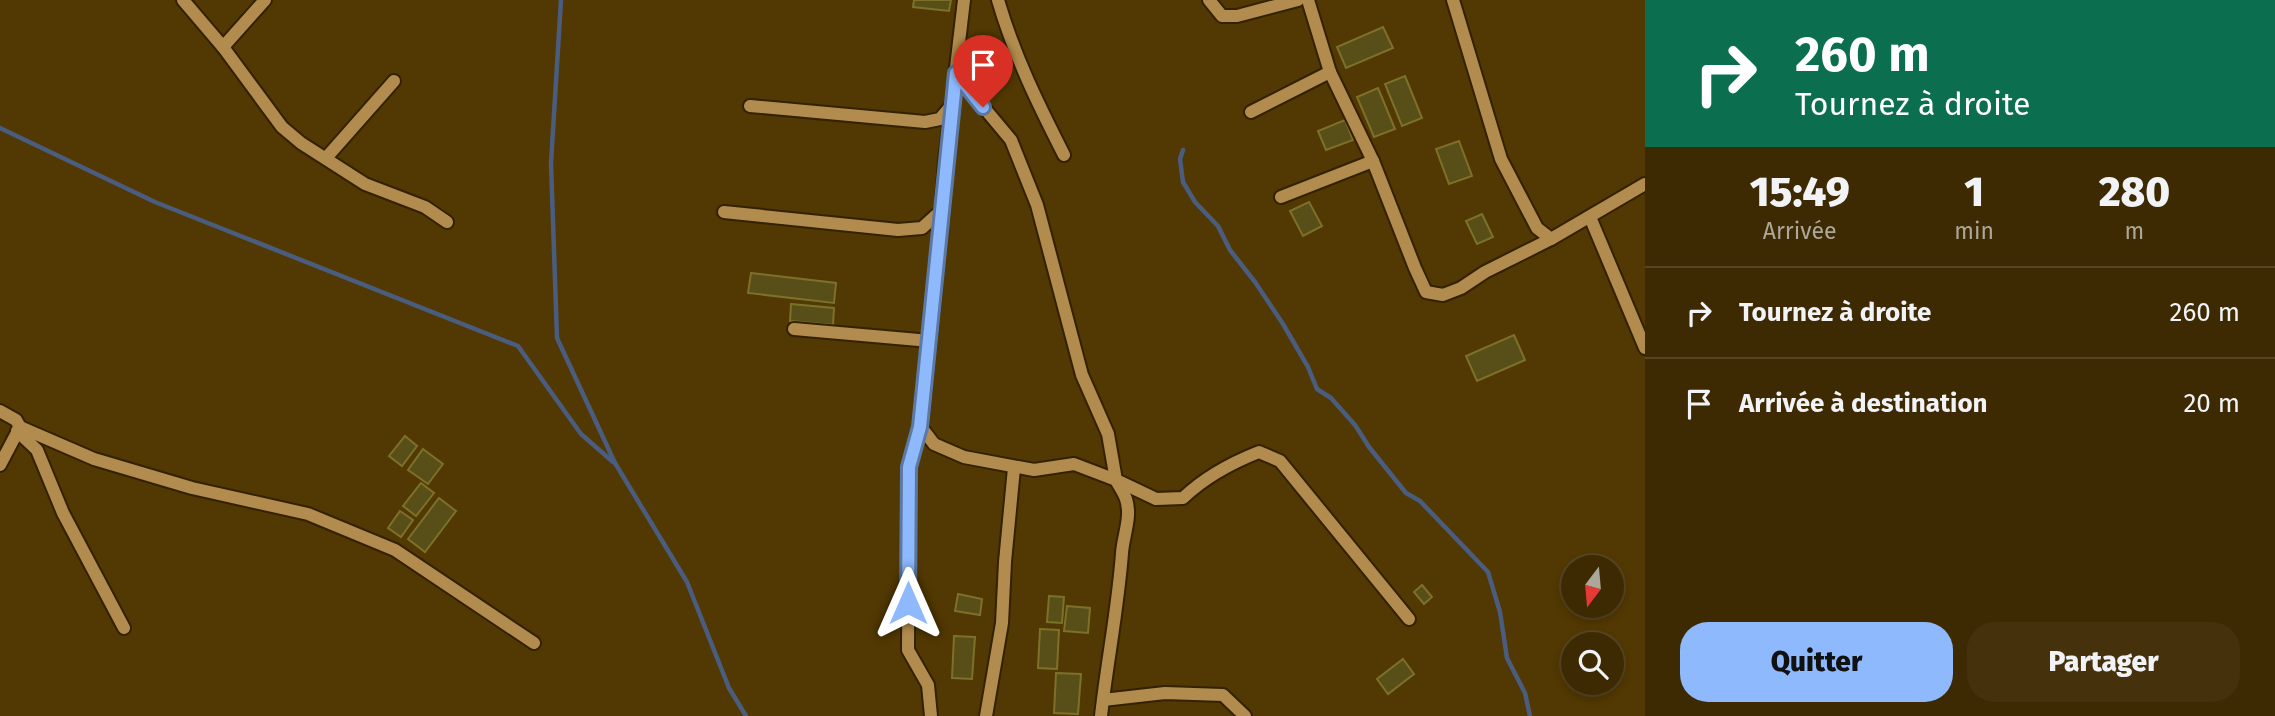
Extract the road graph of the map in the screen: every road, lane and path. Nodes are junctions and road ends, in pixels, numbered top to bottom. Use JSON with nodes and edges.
{"nodes":[{"id":1,"x":183,"y":0,"type":"edge"},
{"id":2,"x":265,"y":0,"type":"edge"},
{"id":3,"x":964,"y":0,"type":"edge"},
{"id":4,"x":999,"y":0,"type":"edge"},
{"id":5,"x":1209,"y":0,"type":"edge"},
{"id":6,"x":1298,"y":0,"type":"edge"},
{"id":7,"x":1308,"y":0,"type":"edge"},
{"id":8,"x":1453,"y":0,"type":"edge"},
{"id":9,"x":223,"y":47,"type":"junction"},
{"id":10,"x":1330,"y":72,"type":"junction"},
{"id":11,"x":956,"y":73,"type":"junction"},
{"id":12,"x":394,"y":80,"type":"dead end"},
{"id":13,"x":750,"y":106,"type":"dead end"},
{"id":14,"x":951,"y":106,"type":"junction"},
{"id":15,"x":1251,"y":112,"type":"dead end"},
{"id":16,"x":1064,"y":155,"type":"dead end"},
{"id":17,"x":326,"y":158,"type":"junction"},
{"id":18,"x":1373,"y":160,"type":"junction"},
{"id":19,"x":1645,"y":184,"type":"edge"},
{"id":20,"x":1281,"y":197,"type":"dead end"},
{"id":21,"x":942,"y":210,"type":"junction"},
{"id":22,"x":724,"y":212,"type":"dead end"},
{"id":23,"x":1590,"y":217,"type":"junction"},
{"id":24,"x":447,"y":222,"type":"dead end"},
{"id":25,"x":1551,"y":239,"type":"junction"},
{"id":26,"x":794,"y":329,"type":"dead end"},
{"id":27,"x":930,"y":341,"type":"junction"},
{"id":28,"x":1645,"y":348,"type":"edge"},
{"id":29,"x":0,"y":411,"type":"edge"},
{"id":30,"x":920,"y":427,"type":"junction"},
{"id":31,"x":19,"y":429,"type":"junction"},
{"id":32,"x":0,"y":465,"type":"edge"},
{"id":33,"x":1014,"y":468,"type":"junction"},
{"id":34,"x":1116,"y":480,"type":"junction"},
{"id":35,"x":1409,"y":619,"type":"dead end"},
{"id":36,"x":124,"y":628,"type":"dead end"},
{"id":37,"x":534,"y":643,"type":"dead end"},
{"id":38,"x":1103,"y":700,"type":"junction"},
{"id":39,"x":931,"y":716,"type":"edge"},
{"id":40,"x":986,"y":716,"type":"edge"},
{"id":41,"x":1101,"y":716,"type":"edge"},
{"id":42,"x":1245,"y":716,"type":"edge"}],
"edges":[{"from":1,"to":9,"type":"street"},
{"from":2,"to":9,"type":"street"},
{"from":3,"to":11,"type":"street"},
{"from":4,"to":16,"type":"street"},
{"from":5,"to":6,"type":"street"},
{"from":7,"to":10,"type":"street"},
{"from":8,"to":25,"type":"street"},
{"from":9,"to":17,"type":"street"},
{"from":10,"to":15,"type":"street"},
{"from":10,"to":18,"type":"street"},
{"from":11,"to":14,"type":"street"},
{"from":11,"to":34,"type":"street"},
{"from":12,"to":17,"type":"street"},
{"from":13,"to":14,"type":"street"},
{"from":14,"to":21,"type":"street"},
{"from":17,"to":24,"type":"street"},
{"from":18,"to":20,"type":"street"},
{"from":18,"to":25,"type":"street"},
{"from":19,"to":23,"type":"street"},
{"from":21,"to":22,"type":"street"},
{"from":21,"to":27,"type":"street"},
{"from":23,"to":25,"type":"street"},
{"from":23,"to":28,"type":"street"},
{"from":26,"to":27,"type":"street"},
{"from":27,"to":30,"type":"street"},
{"from":29,"to":31,"type":"street"},
{"from":30,"to":33,"type":"street"},
{"from":30,"to":39,"type":"street"},
{"from":31,"to":32,"type":"street"},
{"from":31,"to":36,"type":"street"},
{"from":31,"to":37,"type":"street"},
{"from":33,"to":34,"type":"street"},
{"from":33,"to":40,"type":"street"},
{"from":34,"to":35,"type":"street"},
{"from":34,"to":38,"type":"street"},
{"from":38,"to":41,"type":"street"},
{"from":38,"to":42,"type":"street"}]}
